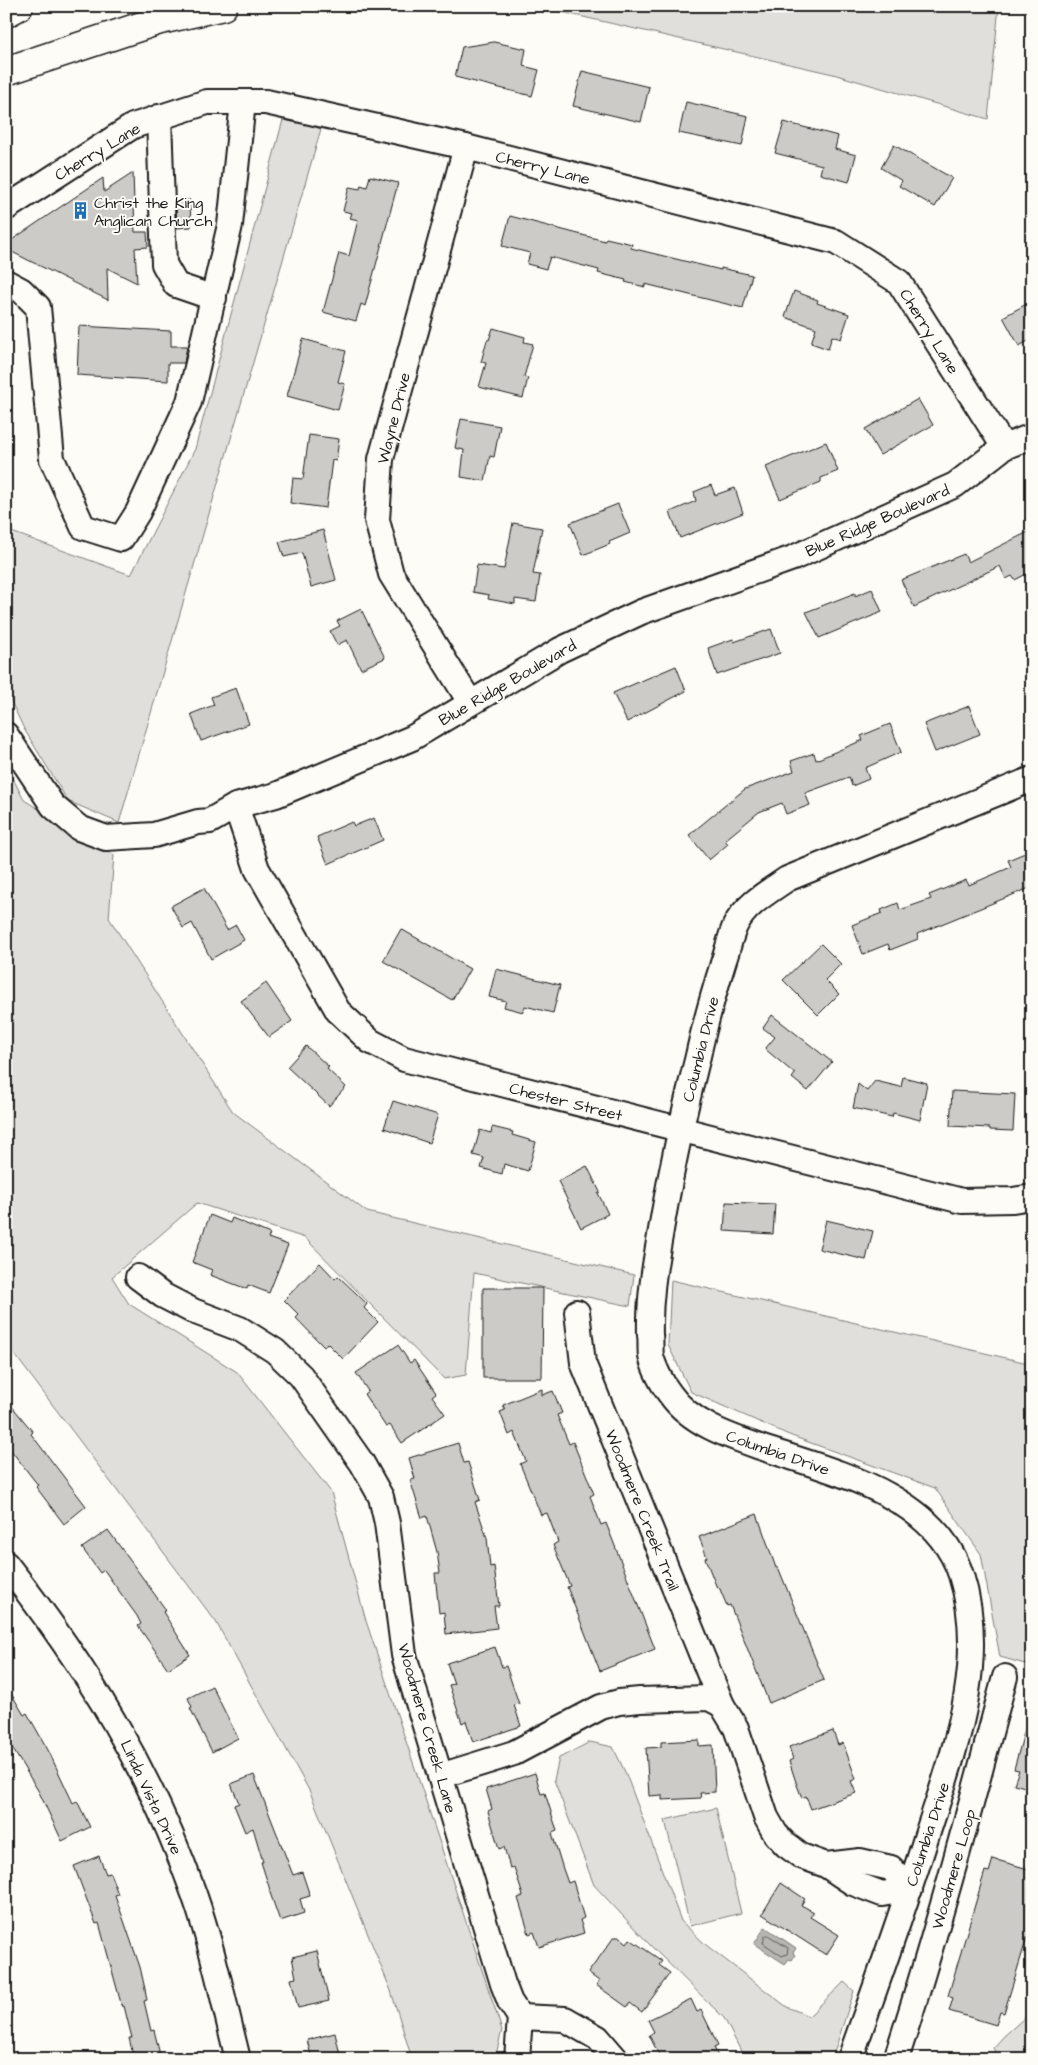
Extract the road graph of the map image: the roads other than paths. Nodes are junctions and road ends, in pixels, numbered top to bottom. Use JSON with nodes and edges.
{"nodes":[{"id":1,"x":19,"y":6,"type":"edge"},
{"id":2,"x":223,"y":6,"type":"edge"},
{"id":3,"x":6,"y":13,"type":"edge"},
{"id":4,"x":6,"y":71,"type":"edge"},
{"id":5,"x":243,"y":102,"type":"junction"},
{"id":6,"x":159,"y":117,"type":"junction"},
{"id":7,"x":466,"y":147,"type":"junction"},
{"id":8,"x":6,"y":208,"type":"edge"},
{"id":9,"x":6,"y":282,"type":"edge"},
{"id":10,"x":214,"y":298,"type":"junction"},
{"id":11,"x":1032,"y":436,"type":"edge"},
{"id":12,"x":1004,"y":448,"type":"junction"},
{"id":13,"x":470,"y":702,"type":"junction"},
{"id":14,"x":6,"y":735,"type":"edge"},
{"id":15,"x":1032,"y":779,"type":"edge"},
{"id":16,"x":236,"y":806,"type":"junction"},
{"id":17,"x":680,"y":1130,"type":"junction"},
{"id":18,"x":1032,"y":1196,"type":"edge"},
{"id":19,"x":138,"y":1278,"type":"dead end"},
{"id":20,"x":577,"y":1312,"type":"dead end"},
{"id":21,"x":6,"y":1564,"type":"edge"},
{"id":22,"x":1005,"y":1677,"type":"dead end"},
{"id":23,"x":722,"y":1705,"type":"junction"},
{"id":24,"x":440,"y":1776,"type":"junction"},
{"id":25,"x":910,"y":1890,"type":"junction"},
{"id":26,"x":520,"y":2017,"type":"junction"},
{"id":27,"x":238,"y":2059,"type":"edge"},
{"id":28,"x":516,"y":2059,"type":"edge"},
{"id":29,"x":616,"y":2059,"type":"edge"},
{"id":30,"x":850,"y":2059,"type":"edge"},
{"id":31,"x":896,"y":2059,"type":"edge"}],
"edges":[{"from":1,"to":3,"type":"highway"},
{"from":2,"to":4,"type":"highway"},
{"from":5,"to":6,"type":"street","name":"Cherry Lane"},
{"from":5,"to":7,"type":"street","name":"Cherry Lane"},
{"from":5,"to":10,"type":"street"},
{"from":6,"to":8,"type":"street","name":"Cherry Lane"},
{"from":6,"to":10,"type":"street"},
{"from":7,"to":12,"type":"street","name":"Cherry Lane"},
{"from":7,"to":13,"type":"street","name":"Wayne Drive"},
{"from":9,"to":10,"type":"street"},
{"from":11,"to":12,"type":"street","name":"Blue Ridge Boulevard"},
{"from":12,"to":13,"type":"street","name":"Blue Ridge Boulevard"},
{"from":13,"to":16,"type":"street","name":"Blue Ridge Boulevard"},
{"from":14,"to":16,"type":"street","name":"Blue Ridge Boulevard"},
{"from":15,"to":17,"type":"street","name":"Columbia Drive"},
{"from":16,"to":17,"type":"street","name":"Chester Street"},
{"from":17,"to":18,"type":"street","name":"Chester Street"},
{"from":17,"to":25,"type":"street","name":"Columbia Drive"},
{"from":19,"to":24,"type":"street","name":"Woodmere Creek Lane"},
{"from":20,"to":23,"type":"street","name":"Woodmere Creek Trail"},
{"from":21,"to":27,"type":"street","name":"Linda Vista Drive"},
{"from":22,"to":31,"type":"street","name":"Woodmere Loop"},
{"from":23,"to":24,"type":"street"},
{"from":23,"to":25,"type":"street","name":"Woodmere Creek Trail"},
{"from":24,"to":26,"type":"street","name":"Woodmere Creek Lane"},
{"from":25,"to":30,"type":"street","name":"Columbia Drive"},
{"from":26,"to":28,"type":"street"},
{"from":26,"to":29,"type":"street"}]}
